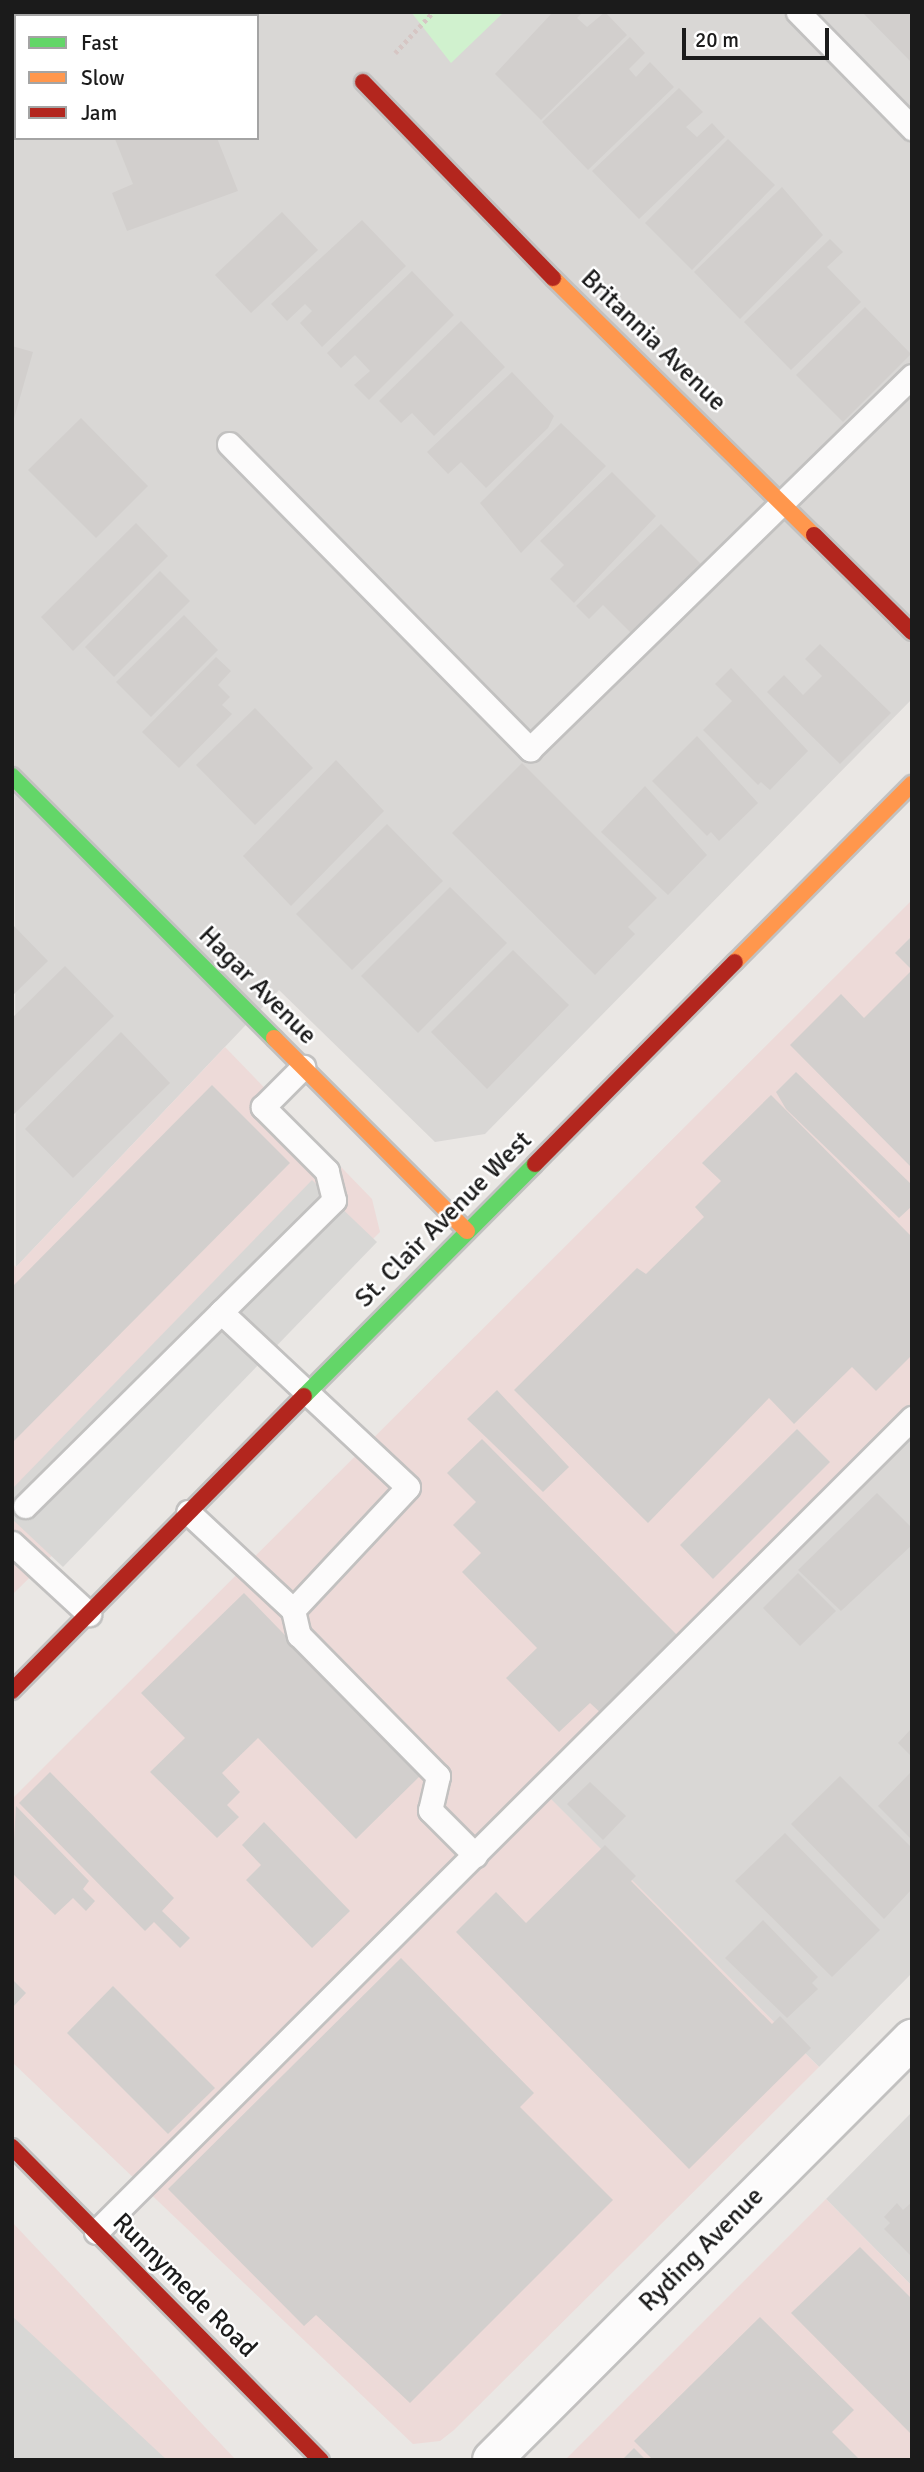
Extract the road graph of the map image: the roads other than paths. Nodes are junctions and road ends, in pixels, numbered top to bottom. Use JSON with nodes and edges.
{"nodes":[{"id":1,"x":797,"y":12,"type":"edge"},
{"id":2,"x":363,"y":82,"type":"road end"},
{"id":3,"x":912,"y":128,"type":"edge"},
{"id":4,"x":912,"y":376,"type":"edge"},
{"id":5,"x":229,"y":444,"type":"dead end"},
{"id":6,"x":784,"y":503,"type":"junction"},
{"id":7,"x":912,"y":632,"type":"edge"},
{"id":8,"x":12,"y":776,"type":"edge"},
{"id":9,"x":912,"y":784,"type":"edge"},
{"id":10,"x":303,"y":1066,"type":"junction"},
{"id":11,"x":467,"y":1231,"type":"junction"},
{"id":12,"x":221,"y":1312,"type":"junction"},
{"id":13,"x":307,"y":1393,"type":"junction"},
{"id":14,"x":912,"y":1418,"type":"edge"},
{"id":15,"x":25,"y":1506,"type":"dead end"},
{"id":16,"x":188,"y":1512,"type":"junction"},
{"id":17,"x":12,"y":1543,"type":"edge"},
{"id":18,"x":293,"y":1610,"type":"junction"},
{"id":19,"x":89,"y":1614,"type":"junction"},
{"id":20,"x":12,"y":1691,"type":"edge"},
{"id":21,"x":475,"y":1855,"type":"junction"},
{"id":22,"x":912,"y":2039,"type":"edge"},
{"id":23,"x":12,"y":2147,"type":"edge"},
{"id":24,"x":96,"y":2232,"type":"junction"},
{"id":25,"x":497,"y":2458,"type":"edge"},
{"id":26,"x":321,"y":2460,"type":"edge"}],
"edges":[{"from":1,"to":3,"type":"lane"},
{"from":2,"to":6,"type":"street","name":"Britannia Avenue"},
{"from":4,"to":6,"type":"lane"},
{"from":5,"to":6,"type":"lane"},
{"from":6,"to":7,"type":"street","name":"Britannia Avenue"},
{"from":8,"to":10,"type":"street","name":"Hagar Avenue"},
{"from":9,"to":11,"type":"street","name":"St. Clair Avenue West"},
{"from":10,"to":11,"type":"street","name":"Hagar Avenue"},
{"from":10,"to":12,"type":"lane"},
{"from":11,"to":13,"type":"street","name":"St. Clair Avenue West"},
{"from":12,"to":13,"type":"lane"},
{"from":12,"to":15,"type":"lane"},
{"from":13,"to":16,"type":"street","name":"St. Clair Avenue West"},
{"from":13,"to":18,"type":"lane"},
{"from":14,"to":21,"type":"lane"},
{"from":16,"to":18,"type":"lane"},
{"from":16,"to":19,"type":"street","name":"St. Clair Avenue West"},
{"from":17,"to":19,"type":"lane"},
{"from":18,"to":21,"type":"lane"},
{"from":19,"to":20,"type":"street","name":"St. Clair Avenue West"},
{"from":21,"to":24,"type":"lane"},
{"from":22,"to":25,"type":"street","name":"Ryding Avenue"},
{"from":23,"to":24,"type":"street","name":"Runnymede Road"},
{"from":24,"to":26,"type":"street","name":"Runnymede Road"}]}
